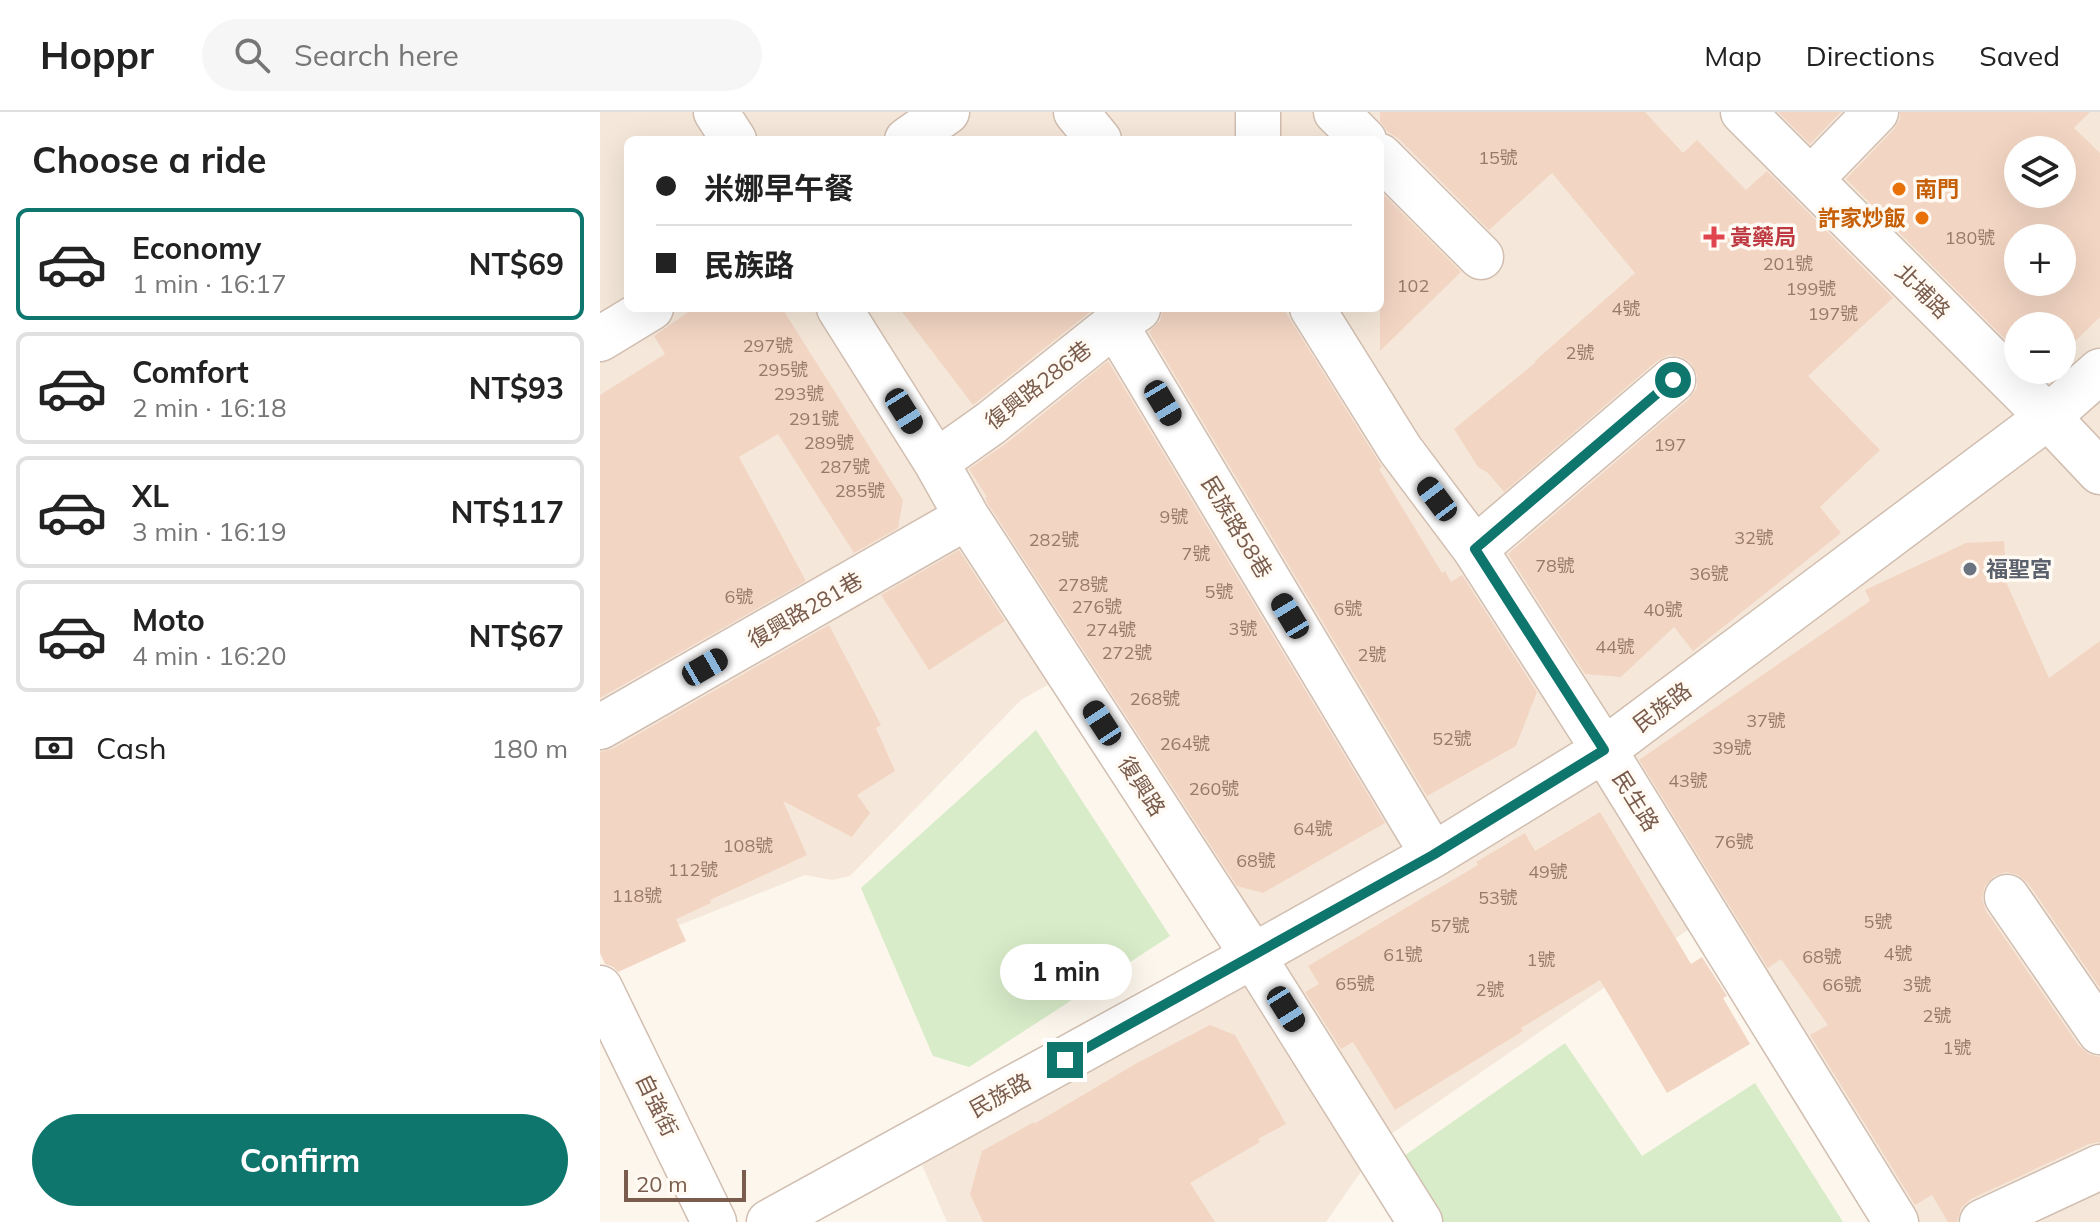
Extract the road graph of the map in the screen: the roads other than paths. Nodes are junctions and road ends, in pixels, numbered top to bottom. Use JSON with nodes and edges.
{"nodes":[{"id":1,"x":716,"y":112,"type":"edge"},
{"id":2,"x":947,"y":112,"type":"edge"},
{"id":3,"x":1076,"y":112,"type":"edge"},
{"id":4,"x":1258,"y":112,"type":"edge"},
{"id":5,"x":1336,"y":112,"type":"edge"},
{"id":6,"x":1743,"y":112,"type":"edge"},
{"id":7,"x":1876,"y":112,"type":"edge"},
{"id":8,"x":731,"y":136,"type":"edge"},
{"id":9,"x":913,"y":136,"type":"edge"},
{"id":10,"x":1096,"y":136,"type":"edge"},
{"id":11,"x":1258,"y":136,"type":"edge"},
{"id":12,"x":1360,"y":136,"type":"edge"},
{"id":13,"x":1384,"y":160,"type":"edge"},
{"id":14,"x":1811,"y":179,"type":"junction"},
{"id":15,"x":1481,"y":257,"type":"dead end"},
{"id":16,"x":644,"y":312,"type":"edge"},
{"id":17,"x":842,"y":312,"type":"edge"},
{"id":18,"x":1314,"y":312,"type":"edge"},
{"id":19,"x":1127,"y":316,"type":"edge"},
{"id":20,"x":600,"y":339,"type":"edge"},
{"id":21,"x":2100,"y":371,"type":"edge"},
{"id":22,"x":1673,"y":380,"type":"dead end"},
{"id":23,"x":2048,"y":417,"type":"junction"},
{"id":24,"x":936,"y":462,"type":"junction"},
{"id":25,"x":2100,"y":472,"type":"edge"},
{"id":26,"x":967,"y":517,"type":"junction"},
{"id":27,"x":1475,"y":549,"type":"junction"},
{"id":28,"x":600,"y":727,"type":"edge"},
{"id":29,"x":1604,"y":750,"type":"junction"},
{"id":30,"x":1433,"y":855,"type":"junction"},
{"id":31,"x":2007,"y":897,"type":"dead end"},
{"id":32,"x":1253,"y":956,"type":"junction"},
{"id":33,"x":600,"y":988,"type":"edge"},
{"id":34,"x":2100,"y":1032,"type":"edge"},
{"id":35,"x":2100,"y":1167,"type":"edge"},
{"id":36,"x":714,"y":1222,"type":"edge"},
{"id":37,"x":769,"y":1222,"type":"edge"},
{"id":38,"x":1420,"y":1222,"type":"edge"},
{"id":39,"x":1896,"y":1222,"type":"edge"},
{"id":40,"x":1982,"y":1222,"type":"edge"}],
"edges":[{"from":1,"to":8,"type":"street"},
{"from":2,"to":9,"type":"street"},
{"from":3,"to":10,"type":"street"},
{"from":4,"to":11,"type":"street"},
{"from":5,"to":12,"type":"street"},
{"from":6,"to":14,"type":"street","name":"北埔路"},
{"from":7,"to":14,"type":"street"},
{"from":13,"to":15,"type":"street"},
{"from":14,"to":23,"type":"street","name":"北埔路"},
{"from":16,"to":20,"type":"street"},
{"from":17,"to":24,"type":"street","name":"復興路"},
{"from":18,"to":27,"type":"street","name":"民生路"},
{"from":19,"to":24,"type":"street","name":"復興路286巷"},
{"from":19,"to":30,"type":"street","name":"民族路58巷"},
{"from":21,"to":23,"type":"street","name":"民族路"},
{"from":22,"to":27,"type":"street"},
{"from":23,"to":25,"type":"street","name":"北埔路"},
{"from":23,"to":29,"type":"street","name":"民族路"},
{"from":24,"to":26,"type":"street","name":"復興路"},
{"from":26,"to":28,"type":"street","name":"復興路281巷"},
{"from":26,"to":32,"type":"street","name":"復興路"},
{"from":27,"to":29,"type":"street","name":"民生路"},
{"from":29,"to":30,"type":"street","name":"民族路"},
{"from":29,"to":39,"type":"street","name":"民生路"},
{"from":30,"to":32,"type":"street","name":"民族路"},
{"from":31,"to":34,"type":"street"},
{"from":32,"to":37,"type":"street","name":"民族路"},
{"from":32,"to":38,"type":"street","name":"復興路"},
{"from":33,"to":36,"type":"street","name":"自強街"},
{"from":35,"to":40,"type":"street"}]}
